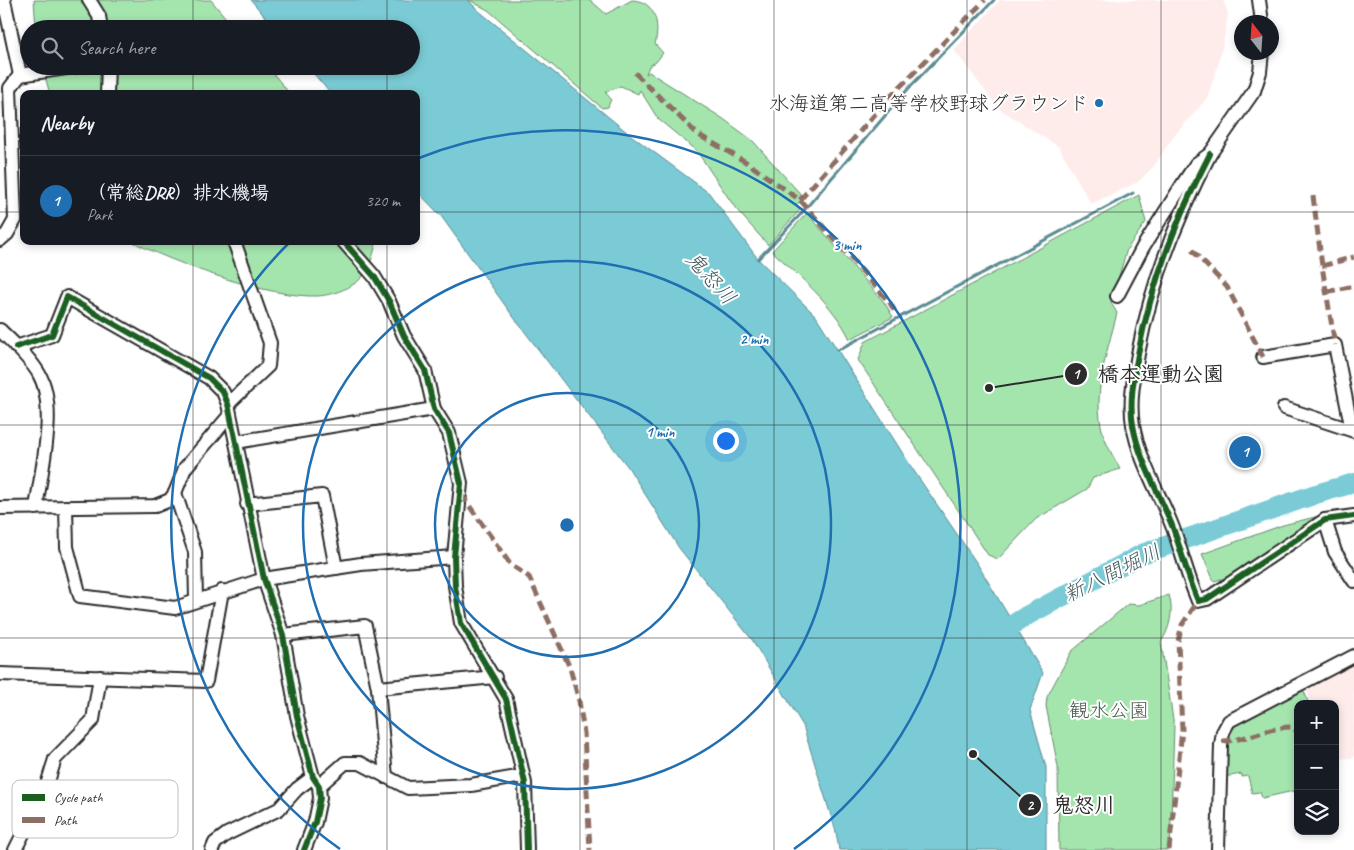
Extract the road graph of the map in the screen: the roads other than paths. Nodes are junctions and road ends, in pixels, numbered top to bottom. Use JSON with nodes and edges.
{"nodes":[{"id":1,"x":4,"y":0,"type":"edge"},
{"id":2,"x":89,"y":0,"type":"edge"},
{"id":3,"x":1259,"y":0,"type":"edge"},
{"id":4,"x":1261,"y":15,"type":"edge"},
{"id":5,"x":100,"y":20,"type":"edge"},
{"id":6,"x":1261,"y":60,"type":"edge"},
{"id":7,"x":26,"y":75,"type":"edge"},
{"id":8,"x":108,"y":75,"type":"edge"},
{"id":9,"x":20,"y":76,"type":"junction"},
{"id":10,"x":107,"y":90,"type":"edge"},
{"id":11,"x":1210,"y":154,"type":"junction"},
{"id":12,"x":0,"y":240,"type":"edge"},
{"id":13,"x":235,"y":245,"type":"edge"},
{"id":14,"x":347,"y":245,"type":"edge"},
{"id":15,"x":1117,"y":296,"type":"dead end"},
{"id":16,"x":0,"y":330,"type":"edge"},
{"id":17,"x":16,"y":347,"type":"junction"},
{"id":18,"x":1263,"y":357,"type":"dead end"},
{"id":19,"x":1284,"y":408,"type":"dead end"},
{"id":20,"x":229,"y":409,"type":"junction"},
{"id":21,"x":434,"y":409,"type":"junction"},
{"id":22,"x":1353,"y":430,"type":"edge"},
{"id":23,"x":236,"y":442,"type":"junction"},
{"id":24,"x":176,"y":493,"type":"junction"},
{"id":25,"x":247,"y":504,"type":"junction"},
{"id":26,"x":66,"y":507,"type":"junction"},
{"id":27,"x":0,"y":508,"type":"edge"},
{"id":28,"x":36,"y":508,"type":"junction"},
{"id":29,"x":1354,"y":516,"type":"edge"},
{"id":30,"x":1325,"y":520,"type":"junction"},
{"id":31,"x":454,"y":557,"type":"junction"},
{"id":32,"x":336,"y":568,"type":"junction"},
{"id":33,"x":264,"y":579,"type":"junction"},
{"id":34,"x":1354,"y":581,"type":"edge"},
{"id":35,"x":222,"y":591,"type":"junction"},
{"id":36,"x":196,"y":600,"type":"junction"},
{"id":37,"x":282,"y":635,"type":"junction"},
{"id":38,"x":1354,"y":656,"type":"edge"},
{"id":39,"x":0,"y":674,"type":"edge"},
{"id":40,"x":100,"y":677,"type":"junction"},
{"id":41,"x":494,"y":677,"type":"junction"},
{"id":42,"x":378,"y":688,"type":"junction"},
{"id":43,"x":523,"y":776,"type":"junction"},
{"id":44,"x":386,"y":777,"type":"junction"},
{"id":45,"x":48,"y":780,"type":"edge"},
{"id":46,"x":316,"y":781,"type":"junction"},
{"id":47,"x":21,"y":838,"type":"edge"},
{"id":48,"x":15,"y":850,"type":"edge"},
{"id":49,"x":212,"y":850,"type":"edge"},
{"id":50,"x":304,"y":850,"type":"edge"},
{"id":51,"x":526,"y":850,"type":"edge"},
{"id":52,"x":1218,"y":850,"type":"edge"}],
"edges":[{"from":1,"to":9,"type":"street"},
{"from":2,"to":5,"type":"street"},
{"from":3,"to":4,"type":"street"},
{"from":6,"to":11,"type":"street"},
{"from":7,"to":9,"type":"street"},
{"from":8,"to":10,"type":"street"},
{"from":9,"to":12,"type":"street"},
{"from":11,"to":15,"type":"street"},
{"from":11,"to":30,"type":"street"},
{"from":13,"to":20,"type":"street"},
{"from":14,"to":21,"type":"street"},
{"from":16,"to":17,"type":"street"},
{"from":17,"to":20,"type":"street"},
{"from":17,"to":28,"type":"street"},
{"from":18,"to":22,"type":"street"},
{"from":19,"to":22,"type":"street"},
{"from":20,"to":23,"type":"street"},
{"from":20,"to":24,"type":"street"},
{"from":21,"to":23,"type":"street"},
{"from":21,"to":31,"type":"street"},
{"from":23,"to":25,"type":"street"},
{"from":24,"to":26,"type":"street"},
{"from":24,"to":36,"type":"street"},
{"from":25,"to":32,"type":"street"},
{"from":25,"to":33,"type":"street"},
{"from":26,"to":28,"type":"street"},
{"from":26,"to":36,"type":"street"},
{"from":27,"to":28,"type":"street"},
{"from":29,"to":30,"type":"street"},
{"from":30,"to":34,"type":"street"},
{"from":31,"to":32,"type":"street"},
{"from":31,"to":41,"type":"street"},
{"from":32,"to":33,"type":"street"},
{"from":33,"to":35,"type":"street"},
{"from":33,"to":37,"type":"street"},
{"from":35,"to":36,"type":"street"},
{"from":35,"to":40,"type":"street"},
{"from":37,"to":42,"type":"street"},
{"from":37,"to":46,"type":"street"},
{"from":38,"to":52,"type":"street"},
{"from":39,"to":40,"type":"street"},
{"from":40,"to":45,"type":"street"},
{"from":41,"to":42,"type":"street"},
{"from":41,"to":43,"type":"street"},
{"from":42,"to":44,"type":"street"},
{"from":43,"to":44,"type":"street"},
{"from":43,"to":51,"type":"street"},
{"from":44,"to":46,"type":"street"},
{"from":46,"to":49,"type":"street"},
{"from":46,"to":50,"type":"street"},
{"from":47,"to":48,"type":"street"}]}
